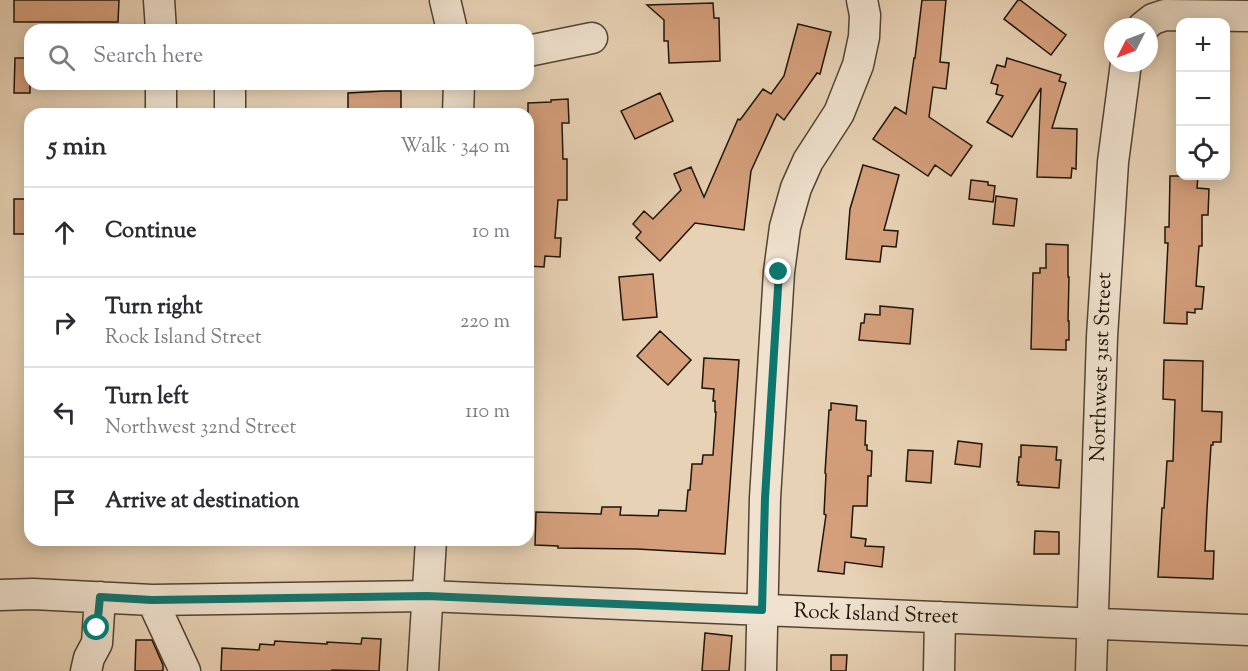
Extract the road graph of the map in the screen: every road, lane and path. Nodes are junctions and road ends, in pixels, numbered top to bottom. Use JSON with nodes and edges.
{"nodes":[{"id":1,"x":159,"y":0,"type":"edge"},
{"id":2,"x":445,"y":0,"type":"edge"},
{"id":3,"x":862,"y":0,"type":"edge"},
{"id":4,"x":1248,"y":16,"type":"edge"},
{"id":5,"x":1156,"y":18,"type":"edge"},
{"id":6,"x":161,"y":24,"type":"edge"},
{"id":7,"x":451,"y":24,"type":"edge"},
{"id":8,"x":592,"y":38,"type":"dead end"},
{"id":9,"x":534,"y":50,"type":"edge"},
{"id":10,"x":1125,"y":72,"type":"edge"},
{"id":11,"x":161,"y":90,"type":"edge"},
{"id":12,"x":230,"y":90,"type":"edge"},
{"id":13,"x":459,"y":90,"type":"edge"},
{"id":14,"x":161,"y":108,"type":"edge"},
{"id":15,"x":230,"y":108,"type":"edge"},
{"id":16,"x":458,"y":108,"type":"edge"},
{"id":17,"x":431,"y":546,"type":"edge"},
{"id":18,"x":0,"y":596,"type":"edge"},
{"id":19,"x":427,"y":596,"type":"junction"},
{"id":20,"x":100,"y":597,"type":"junction"},
{"id":21,"x":152,"y":600,"type":"junction"},
{"id":22,"x":762,"y":610,"type":"junction"},
{"id":23,"x":940,"y":617,"type":"junction"},
{"id":24,"x":1094,"y":624,"type":"junction"},
{"id":25,"x":1248,"y":630,"type":"edge"},
{"id":26,"x":86,"y":671,"type":"edge"},
{"id":27,"x":185,"y":671,"type":"edge"},
{"id":28,"x":423,"y":671,"type":"edge"},
{"id":29,"x":760,"y":671,"type":"edge"},
{"id":30,"x":939,"y":671,"type":"edge"},
{"id":31,"x":1091,"y":671,"type":"edge"}],
"edges":[{"from":1,"to":6,"type":"street"},
{"from":2,"to":7,"type":"street"},
{"from":3,"to":22,"type":"street"},
{"from":4,"to":5,"type":"street"},
{"from":8,"to":9,"type":"street"},
{"from":10,"to":24,"type":"street","name":"Northwest 31st Street"},
{"from":11,"to":14,"type":"street"},
{"from":12,"to":15,"type":"street"},
{"from":13,"to":16,"type":"street"},
{"from":17,"to":19,"type":"street"},
{"from":18,"to":20,"type":"street","name":"Rock Island Street"},
{"from":19,"to":21,"type":"street","name":"Rock Island Street"},
{"from":19,"to":22,"type":"street","name":"Rock Island Street"},
{"from":19,"to":28,"type":"street"},
{"from":20,"to":21,"type":"street","name":"Rock Island Street"},
{"from":20,"to":26,"type":"street"},
{"from":21,"to":27,"type":"street"},
{"from":22,"to":23,"type":"street","name":"Rock Island Street"},
{"from":22,"to":29,"type":"street"},
{"from":23,"to":24,"type":"street","name":"Rock Island Street"},
{"from":23,"to":30,"type":"street"},
{"from":24,"to":25,"type":"street","name":"Rock Island Street"},
{"from":24,"to":31,"type":"street","name":"Northwest 31st Street"}]}
